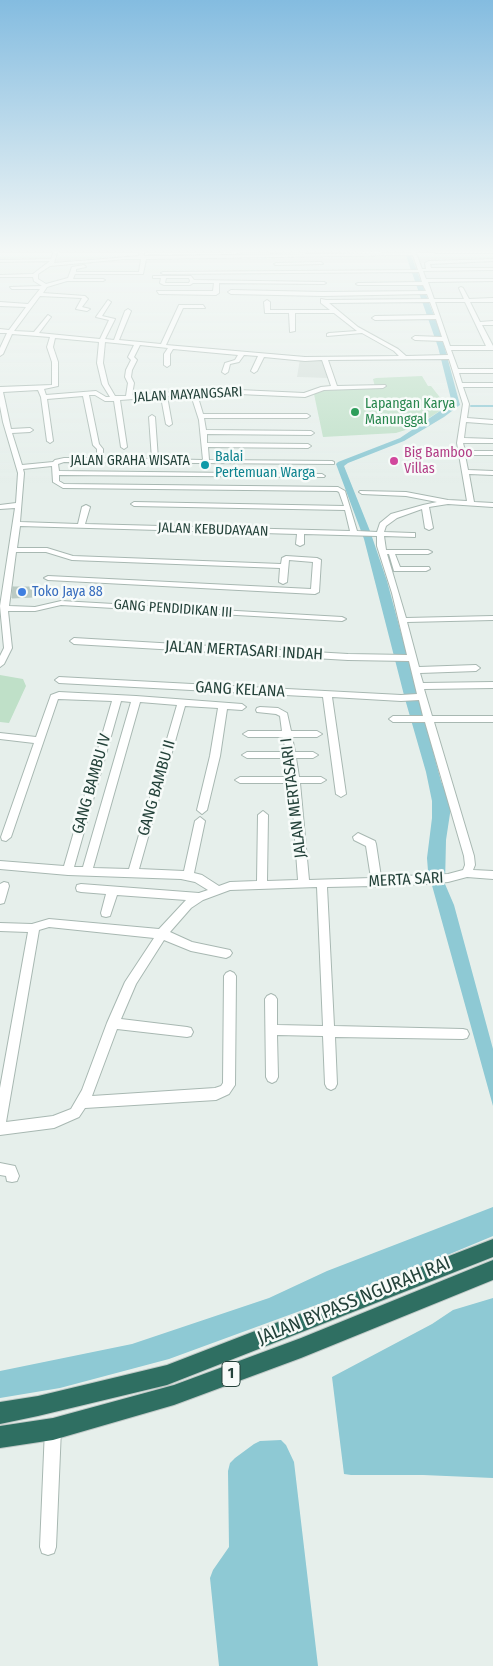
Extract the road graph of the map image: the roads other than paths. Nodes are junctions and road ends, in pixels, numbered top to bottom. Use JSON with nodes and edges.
{"nodes":[{"id":1,"x":13,"y":328,"type":"edge"},
{"id":2,"x":40,"y":328,"type":"edge"},
{"id":3,"x":108,"y":328,"type":"edge"},
{"id":4,"x":121,"y":328,"type":"edge"},
{"id":5,"x":171,"y":328,"type":"edge"},
{"id":6,"x":292,"y":328,"type":"edge"},
{"id":7,"x":357,"y":328,"type":"edge"},
{"id":8,"x":440,"y":328,"type":"edge"},
{"id":9,"x":481,"y":328,"type":"edge"},
{"id":10,"x":0,"y":331,"type":"edge"},
{"id":11,"x":292,"y":331,"type":"dead end"},
{"id":12,"x":10,"y":332,"type":"junction"},
{"id":13,"x":362,"y":332,"type":"junction"},
{"id":14,"x":36,"y":333,"type":"junction"},
{"id":15,"x":53,"y":335,"type":"junction"},
{"id":16,"x":329,"y":335,"type":"dead end"},
{"id":17,"x":484,"y":336,"type":"junction"},
{"id":18,"x":493,"y":336,"type":"edge"},
{"id":19,"x":415,"y":338,"type":"dead end"},
{"id":20,"x":444,"y":339,"type":"junction"},
{"id":21,"x":102,"y":340,"type":"junction"},
{"id":22,"x":116,"y":341,"type":"junction"},
{"id":23,"x":138,"y":343,"type":"junction"},
{"id":24,"x":163,"y":346,"type":"junction"},
{"id":25,"x":171,"y":347,"type":"junction"},
{"id":26,"x":449,"y":348,"type":"junction"},
{"id":27,"x":492,"y":348,"type":"edge"},
{"id":28,"x":242,"y":353,"type":"junction"},
{"id":29,"x":0,"y":354,"type":"edge"},
{"id":30,"x":262,"y":355,"type":"junction"},
{"id":31,"x":450,"y":357,"type":"junction"},
{"id":32,"x":405,"y":358,"type":"junction"},
{"id":33,"x":326,"y":360,"type":"junction"},
{"id":34,"x":167,"y":366,"type":"dead end"},
{"id":35,"x":254,"y":371,"type":"dead end"},
{"id":36,"x":456,"y":371,"type":"junction"},
{"id":37,"x":493,"y":371,"type":"edge"},
{"id":38,"x":226,"y":372,"type":"dead end"},
{"id":39,"x":460,"y":385,"type":"junction"},
{"id":40,"x":493,"y":385,"type":"edge"},
{"id":41,"x":382,"y":386,"type":"dead end"},
{"id":42,"x":40,"y":388,"type":"junction"},
{"id":43,"x":335,"y":388,"type":"junction"},
{"id":44,"x":0,"y":390,"type":"edge"},
{"id":45,"x":86,"y":394,"type":"junction"},
{"id":46,"x":194,"y":394,"type":"junction"},
{"id":47,"x":164,"y":395,"type":"junction"},
{"id":48,"x":44,"y":397,"type":"junction"},
{"id":49,"x":129,"y":397,"type":"junction"},
{"id":50,"x":115,"y":398,"type":"junction"},
{"id":51,"x":201,"y":416,"type":"junction"},
{"id":52,"x":308,"y":416,"type":"dead end"},
{"id":53,"x":152,"y":417,"type":"dead end"},
{"id":54,"x":464,"y":420,"type":"junction"},
{"id":55,"x":493,"y":422,"type":"edge"},
{"id":56,"x":169,"y":424,"type":"dead end"},
{"id":57,"x":30,"y":430,"type":"dead end"},
{"id":58,"x":9,"y":431,"type":"junction"},
{"id":59,"x":204,"y":432,"type":"junction"},
{"id":60,"x":311,"y":434,"type":"dead end"},
{"id":61,"x":460,"y":440,"type":"junction"},
{"id":62,"x":50,"y":441,"type":"dead end"},
{"id":63,"x":493,"y":441,"type":"edge"},
{"id":64,"x":205,"y":445,"type":"junction"},
{"id":65,"x":124,"y":446,"type":"dead end"},
{"id":66,"x":308,"y":446,"type":"dead end"},
{"id":67,"x":462,"y":453,"type":"junction"},
{"id":68,"x":493,"y":453,"type":"edge"},
{"id":69,"x":100,"y":460,"type":"junction"},
{"id":70,"x":155,"y":460,"type":"junction"},
{"id":71,"x":206,"y":461,"type":"junction"},
{"id":72,"x":332,"y":463,"type":"dead end"},
{"id":73,"x":55,"y":464,"type":"junction"},
{"id":74,"x":20,"y":467,"type":"junction"},
{"id":75,"x":466,"y":472,"type":"junction"},
{"id":76,"x":55,"y":473,"type":"junction"},
{"id":77,"x":493,"y":473,"type":"edge"},
{"id":78,"x":322,"y":476,"type":"dead end"},
{"id":79,"x":362,"y":492,"type":"dead end"},
{"id":80,"x":448,"y":502,"type":"junction"},
{"id":81,"x":471,"y":503,"type":"junction"},
{"id":82,"x":134,"y":504,"type":"dead end"},
{"id":83,"x":19,"y":505,"type":"junction"},
{"id":84,"x":493,"y":505,"type":"edge"},
{"id":85,"x":425,"y":506,"type":"junction"},
{"id":86,"x":0,"y":507,"type":"edge"},
{"id":87,"x":86,"y":507,"type":"dead end"},
{"id":88,"x":348,"y":508,"type":"junction"},
{"id":89,"x":15,"y":524,"type":"junction"},
{"id":90,"x":81,"y":526,"type":"junction"},
{"id":91,"x":429,"y":528,"type":"dead end"},
{"id":92,"x":301,"y":532,"type":"junction"},
{"id":93,"x":356,"y":533,"type":"junction"},
{"id":94,"x":376,"y":534,"type":"junction"},
{"id":95,"x":412,"y":535,"type":"dead end"},
{"id":96,"x":300,"y":544,"type":"dead end"},
{"id":97,"x":12,"y":550,"type":"junction"},
{"id":98,"x":387,"y":552,"type":"junction"},
{"id":99,"x":428,"y":552,"type":"dead end"},
{"id":100,"x":284,"y":566,"type":"junction"},
{"id":101,"x":426,"y":570,"type":"dead end"},
{"id":102,"x":48,"y":578,"type":"dead end"},
{"id":103,"x":284,"y":582,"type":"dead end"},
{"id":104,"x":3,"y":591,"type":"edge"},
{"id":105,"x":2,"y":608,"type":"edge"},
{"id":106,"x":493,"y":618,"type":"edge"},
{"id":107,"x":342,"y":620,"type":"dead end"},
{"id":108,"x":403,"y":620,"type":"junction"},
{"id":109,"x":74,"y":641,"type":"dead end"},
{"id":110,"x":4,"y":645,"type":"edge"},
{"id":111,"x":411,"y":658,"type":"junction"},
{"id":112,"x":0,"y":664,"type":"edge"},
{"id":113,"x":476,"y":668,"type":"dead end"},
{"id":114,"x":416,"y":670,"type":"junction"},
{"id":115,"x":59,"y":680,"type":"dead end"},
{"id":116,"x":493,"y":685,"type":"edge"},
{"id":117,"x":420,"y":686,"type":"junction"},
{"id":118,"x":327,"y":694,"type":"junction"},
{"id":119,"x":421,"y":697,"type":"junction"},
{"id":120,"x":117,"y":698,"type":"junction"},
{"id":121,"x":136,"y":699,"type":"junction"},
{"id":122,"x":182,"y":702,"type":"junction"},
{"id":123,"x":224,"y":706,"type":"junction"},
{"id":124,"x":242,"y":707,"type":"dead end"},
{"id":125,"x":260,"y":710,"type":"dead end"},
{"id":126,"x":393,"y":719,"type":"dead end"},
{"id":127,"x":428,"y":719,"type":"junction"},
{"id":128,"x":493,"y":720,"type":"edge"},
{"id":129,"x":248,"y":734,"type":"dead end"},
{"id":130,"x":287,"y":734,"type":"junction"},
{"id":131,"x":317,"y":734,"type":"dead end"},
{"id":132,"x":0,"y":736,"type":"edge"},
{"id":133,"x":38,"y":740,"type":"junction"},
{"id":134,"x":246,"y":755,"type":"dead end"},
{"id":135,"x":313,"y":755,"type":"dead end"},
{"id":136,"x":291,"y":756,"type":"junction"},
{"id":137,"x":295,"y":779,"type":"junction"},
{"id":138,"x":240,"y":780,"type":"dead end"},
{"id":139,"x":320,"y":780,"type":"dead end"},
{"id":140,"x":341,"y":794,"type":"dead end"},
{"id":141,"x":202,"y":810,"type":"dead end"},
{"id":142,"x":263,"y":815,"type":"dead end"},
{"id":143,"x":200,"y":822,"type":"dead end"},
{"id":144,"x":6,"y":837,"type":"dead end"},
{"id":145,"x":358,"y":837,"type":"dead end"},
{"id":146,"x":0,"y":865,"type":"edge"},
{"id":147,"x":68,"y":871,"type":"junction"},
{"id":148,"x":87,"y":871,"type":"junction"},
{"id":149,"x":133,"y":873,"type":"junction"},
{"id":150,"x":467,"y":873,"type":"junction"},
{"id":151,"x":493,"y":875,"type":"edge"},
{"id":152,"x":188,"y":876,"type":"junction"},
{"id":153,"x":322,"y":883,"type":"junction"},
{"id":154,"x":377,"y":883,"type":"junction"},
{"id":155,"x":304,"y":884,"type":"junction"},
{"id":156,"x":262,"y":885,"type":"junction"},
{"id":157,"x":4,"y":886,"type":"dead end"},
{"id":158,"x":81,"y":888,"type":"dead end"},
{"id":159,"x":113,"y":890,"type":"junction"},
{"id":160,"x":217,"y":890,"type":"junction"},
{"id":161,"x":199,"y":897,"type":"junction"},
{"id":162,"x":0,"y":900,"type":"edge"},
{"id":163,"x":106,"y":913,"type":"dead end"},
{"id":164,"x":0,"y":927,"type":"edge"},
{"id":165,"x":34,"y":928,"type":"junction"},
{"id":166,"x":162,"y":934,"type":"junction"},
{"id":167,"x":226,"y":953,"type":"dead end"},
{"id":168,"x":230,"y":976,"type":"dead end"},
{"id":169,"x":271,"y":998,"type":"dead end"},
{"id":170,"x":113,"y":1022,"type":"junction"},
{"id":171,"x":272,"y":1030,"type":"junction"},
{"id":172,"x":329,"y":1031,"type":"junction"},
{"id":173,"x":187,"y":1032,"type":"dead end"},
{"id":174,"x":463,"y":1034,"type":"dead end"},
{"id":175,"x":272,"y":1077,"type":"dead end"},
{"id":176,"x":332,"y":1084,"type":"dead end"},
{"id":177,"x":83,"y":1102,"type":"junction"},
{"id":178,"x":0,"y":1123,"type":"edge"},
{"id":179,"x":0,"y":1129,"type":"edge"},
{"id":180,"x":0,"y":1169,"type":"edge"},
{"id":181,"x":12,"y":1176,"type":"dead end"},
{"id":182,"x":493,"y":1248,"type":"edge"},
{"id":183,"x":493,"y":1270,"type":"edge"},
{"id":184,"x":450,"y":1276,"type":"junction"},
{"id":185,"x":0,"y":1413,"type":"edge"},
{"id":186,"x":53,"y":1429,"type":"junction"},
{"id":187,"x":0,"y":1437,"type":"edge"},
{"id":188,"x":48,"y":1547,"type":"dead end"}],
"edges":[{"from":1,"to":12,"type":"street"},
{"from":2,"to":14,"type":"street"},
{"from":3,"to":21,"type":"street"},
{"from":4,"to":22,"type":"street"},
{"from":5,"to":24,"type":"street"},
{"from":6,"to":11,"type":"street"},
{"from":7,"to":13,"type":"street"},
{"from":8,"to":20,"type":"street"},
{"from":9,"to":17,"type":"street"},
{"from":10,"to":12,"type":"street"},
{"from":12,"to":14,"type":"street"},
{"from":12,"to":29,"type":"street"},
{"from":13,"to":16,"type":"street"},
{"from":13,"to":32,"type":"street"},
{"from":14,"to":15,"type":"street"},
{"from":15,"to":21,"type":"street"},
{"from":15,"to":42,"type":"street"},
{"from":17,"to":18,"type":"street"},
{"from":17,"to":27,"type":"street"},
{"from":19,"to":20,"type":"street"},
{"from":20,"to":26,"type":"street"},
{"from":21,"to":22,"type":"street"},
{"from":21,"to":50,"type":"street"},
{"from":22,"to":23,"type":"street"},
{"from":23,"to":24,"type":"street"},
{"from":23,"to":49,"type":"street"},
{"from":24,"to":25,"type":"street"},
{"from":25,"to":28,"type":"street"},
{"from":25,"to":34,"type":"street"},
{"from":26,"to":27,"type":"street"},
{"from":26,"to":31,"type":"street"},
{"from":28,"to":30,"type":"street"},
{"from":28,"to":38,"type":"street"},
{"from":30,"to":33,"type":"street"},
{"from":30,"to":35,"type":"street"},
{"from":31,"to":32,"type":"street"},
{"from":31,"to":36,"type":"street"},
{"from":32,"to":33,"type":"street"},
{"from":33,"to":43,"type":"street"},
{"from":36,"to":37,"type":"street"},
{"from":36,"to":39,"type":"street"},
{"from":39,"to":40,"type":"street"},
{"from":39,"to":54,"type":"street"},
{"from":41,"to":43,"type":"street","name":"JALAN MAYANGSARI"},
{"from":42,"to":44,"type":"street"},
{"from":42,"to":48,"type":"street"},
{"from":43,"to":46,"type":"street","name":"JALAN MAYANGSARI"},
{"from":44,"to":58,"type":"street"},
{"from":45,"to":48,"type":"street","name":"JALAN MAYANGSARI"},
{"from":45,"to":50,"type":"street","name":"JALAN MAYANGSARI"},
{"from":45,"to":69,"type":"street"},
{"from":46,"to":47,"type":"street","name":"JALAN MAYANGSARI"},
{"from":46,"to":51,"type":"street"},
{"from":47,"to":49,"type":"street","name":"JALAN MAYANGSARI"},
{"from":47,"to":56,"type":"street"},
{"from":48,"to":62,"type":"street"},
{"from":49,"to":50,"type":"street","name":"JALAN MAYANGSARI"},
{"from":50,"to":65,"type":"street"},
{"from":51,"to":52,"type":"street"},
{"from":51,"to":59,"type":"street"},
{"from":53,"to":70,"type":"street"},
{"from":54,"to":55,"type":"street"},
{"from":54,"to":61,"type":"street"},
{"from":57,"to":58,"type":"street"},
{"from":58,"to":74,"type":"street"},
{"from":59,"to":60,"type":"street"},
{"from":59,"to":64,"type":"street"},
{"from":61,"to":63,"type":"street"},
{"from":61,"to":67,"type":"street"},
{"from":64,"to":66,"type":"street"},
{"from":64,"to":71,"type":"street"},
{"from":67,"to":68,"type":"street"},
{"from":67,"to":75,"type":"street"},
{"from":69,"to":70,"type":"street","name":"JALAN GRAHA WISATA"},
{"from":69,"to":73,"type":"street","name":"JALAN GRAHA WISATA"},
{"from":70,"to":71,"type":"street","name":"JALAN GRAHA WISATA"},
{"from":71,"to":72,"type":"street","name":"JALAN GRAHA WISATA"},
{"from":73,"to":74,"type":"street","name":"JALAN GRAHA WISATA"},
{"from":73,"to":76,"type":"street"},
{"from":74,"to":83,"type":"street"},
{"from":75,"to":77,"type":"street"},
{"from":75,"to":81,"type":"street"},
{"from":76,"to":78,"type":"street"},
{"from":76,"to":88,"type":"street"},
{"from":79,"to":80,"type":"street"},
{"from":80,"to":81,"type":"street"},
{"from":80,"to":85,"type":"street"},
{"from":81,"to":84,"type":"street"},
{"from":82,"to":88,"type":"street"},
{"from":83,"to":86,"type":"street"},
{"from":83,"to":89,"type":"street"},
{"from":85,"to":91,"type":"street"},
{"from":85,"to":94,"type":"street"},
{"from":87,"to":90,"type":"street"},
{"from":88,"to":93,"type":"street"},
{"from":89,"to":90,"type":"street","name":"JALAN KEBUDAYAAN"},
{"from":89,"to":97,"type":"street"},
{"from":90,"to":92,"type":"street","name":"JALAN KEBUDAYAAN"},
{"from":92,"to":93,"type":"street","name":"JALAN KEBUDAYAAN"},
{"from":92,"to":96,"type":"street"},
{"from":93,"to":94,"type":"street","name":"JALAN KEBUDAYAAN"},
{"from":94,"to":95,"type":"street","name":"JALAN KEBUDAYAAN"},
{"from":94,"to":98,"type":"street","name":"MERTA SARI"},
{"from":97,"to":100,"type":"street"},
{"from":97,"to":104,"type":"street"},
{"from":98,"to":99,"type":"street"},
{"from":98,"to":101,"type":"street"},
{"from":98,"to":108,"type":"street","name":"MERTA SARI"},
{"from":100,"to":102,"type":"street"},
{"from":100,"to":103,"type":"street"},
{"from":104,"to":105,"type":"street"},
{"from":105,"to":107,"type":"street","name":"GANG PENDIDIKAN III"},
{"from":105,"to":110,"type":"street"},
{"from":106,"to":108,"type":"street"},
{"from":108,"to":111,"type":"street","name":"MERTA SARI"},
{"from":109,"to":111,"type":"street","name":"JALAN MERTASARI INDAH"},
{"from":110,"to":112,"type":"street"},
{"from":111,"to":114,"type":"street","name":"MERTA SARI"},
{"from":113,"to":114,"type":"street"},
{"from":114,"to":117,"type":"street","name":"MERTA SARI"},
{"from":115,"to":118,"type":"street","name":"GANG KELANA"},
{"from":116,"to":117,"type":"street"},
{"from":117,"to":119,"type":"street","name":"MERTA SARI"},
{"from":118,"to":119,"type":"street","name":"GANG KELANA"},
{"from":118,"to":140,"type":"street"},
{"from":119,"to":127,"type":"street","name":"MERTA SARI"},
{"from":120,"to":121,"type":"street","name":"GANG KELANA"},
{"from":120,"to":133,"type":"street","name":"GANG KELANA"},
{"from":120,"to":147,"type":"street","name":"GANG BAMBU IV"},
{"from":121,"to":122,"type":"street","name":"GANG KELANA"},
{"from":121,"to":148,"type":"street"},
{"from":122,"to":123,"type":"street","name":"GANG KELANA"},
{"from":122,"to":149,"type":"street","name":"GANG BAMBU II"},
{"from":123,"to":124,"type":"street","name":"GANG KELANA"},
{"from":123,"to":141,"type":"street"},
{"from":125,"to":130,"type":"street","name":"JALAN MERTASARI I"},
{"from":126,"to":127,"type":"street"},
{"from":127,"to":128,"type":"street"},
{"from":127,"to":150,"type":"street","name":"MERTA SARI"},
{"from":129,"to":130,"type":"street"},
{"from":130,"to":131,"type":"street"},
{"from":130,"to":136,"type":"street","name":"JALAN MERTASARI I"},
{"from":132,"to":133,"type":"street"},
{"from":133,"to":144,"type":"street","name":"GANG KELANA"},
{"from":134,"to":136,"type":"street"},
{"from":135,"to":136,"type":"street"},
{"from":136,"to":137,"type":"street","name":"JALAN MERTASARI I"},
{"from":137,"to":138,"type":"street"},
{"from":137,"to":139,"type":"street"},
{"from":137,"to":155,"type":"street","name":"JALAN MERTASARI I"},
{"from":142,"to":156,"type":"street"},
{"from":143,"to":152,"type":"street"},
{"from":145,"to":154,"type":"street"},
{"from":146,"to":147,"type":"street"},
{"from":147,"to":148,"type":"street"},
{"from":148,"to":149,"type":"street"},
{"from":149,"to":152,"type":"street"},
{"from":150,"to":151,"type":"street"},
{"from":150,"to":154,"type":"street","name":"MERTA SARI"},
{"from":152,"to":160,"type":"street"},
{"from":153,"to":154,"type":"street","name":"MERTA SARI"},
{"from":153,"to":155,"type":"street","name":"MERTA SARI"},
{"from":153,"to":172,"type":"street"},
{"from":155,"to":156,"type":"street","name":"MERTA SARI"},
{"from":156,"to":160,"type":"street","name":"MERTA SARI"},
{"from":157,"to":162,"type":"street"},
{"from":158,"to":159,"type":"street"},
{"from":159,"to":161,"type":"street"},
{"from":159,"to":163,"type":"street"},
{"from":160,"to":161,"type":"street","name":"MERTA SARI"},
{"from":161,"to":166,"type":"street","name":"MERTA SARI"},
{"from":164,"to":165,"type":"street"},
{"from":165,"to":166,"type":"street"},
{"from":165,"to":178,"type":"street"},
{"from":166,"to":167,"type":"street"},
{"from":166,"to":170,"type":"street","name":"MERTA SARI"},
{"from":168,"to":177,"type":"street"},
{"from":169,"to":171,"type":"street"},
{"from":170,"to":173,"type":"street"},
{"from":170,"to":177,"type":"street","name":"MERTA SARI"},
{"from":171,"to":172,"type":"street"},
{"from":171,"to":175,"type":"street"},
{"from":172,"to":174,"type":"street"},
{"from":172,"to":176,"type":"street"},
{"from":177,"to":179,"type":"street","name":"MERTA SARI"},
{"from":180,"to":181,"type":"street"},
{"from":182,"to":184,"type":"highway","name":"JALAN BYPASS NGURAH RAI","number":"1"},
{"from":183,"to":184,"type":"highway","name":"JALAN BYPASS NGURAH RAI","number":"1"},
{"from":184,"to":185,"type":"highway","name":"JALAN BYPASS NGURAH RAI","number":"1"},
{"from":184,"to":186,"type":"highway","name":"JALAN BYPASS NGURAH RAI","number":"1"},
{"from":186,"to":187,"type":"highway","name":"JALAN BYPASS NGURAH RAI","number":"1"},
{"from":186,"to":188,"type":"street"}]}
